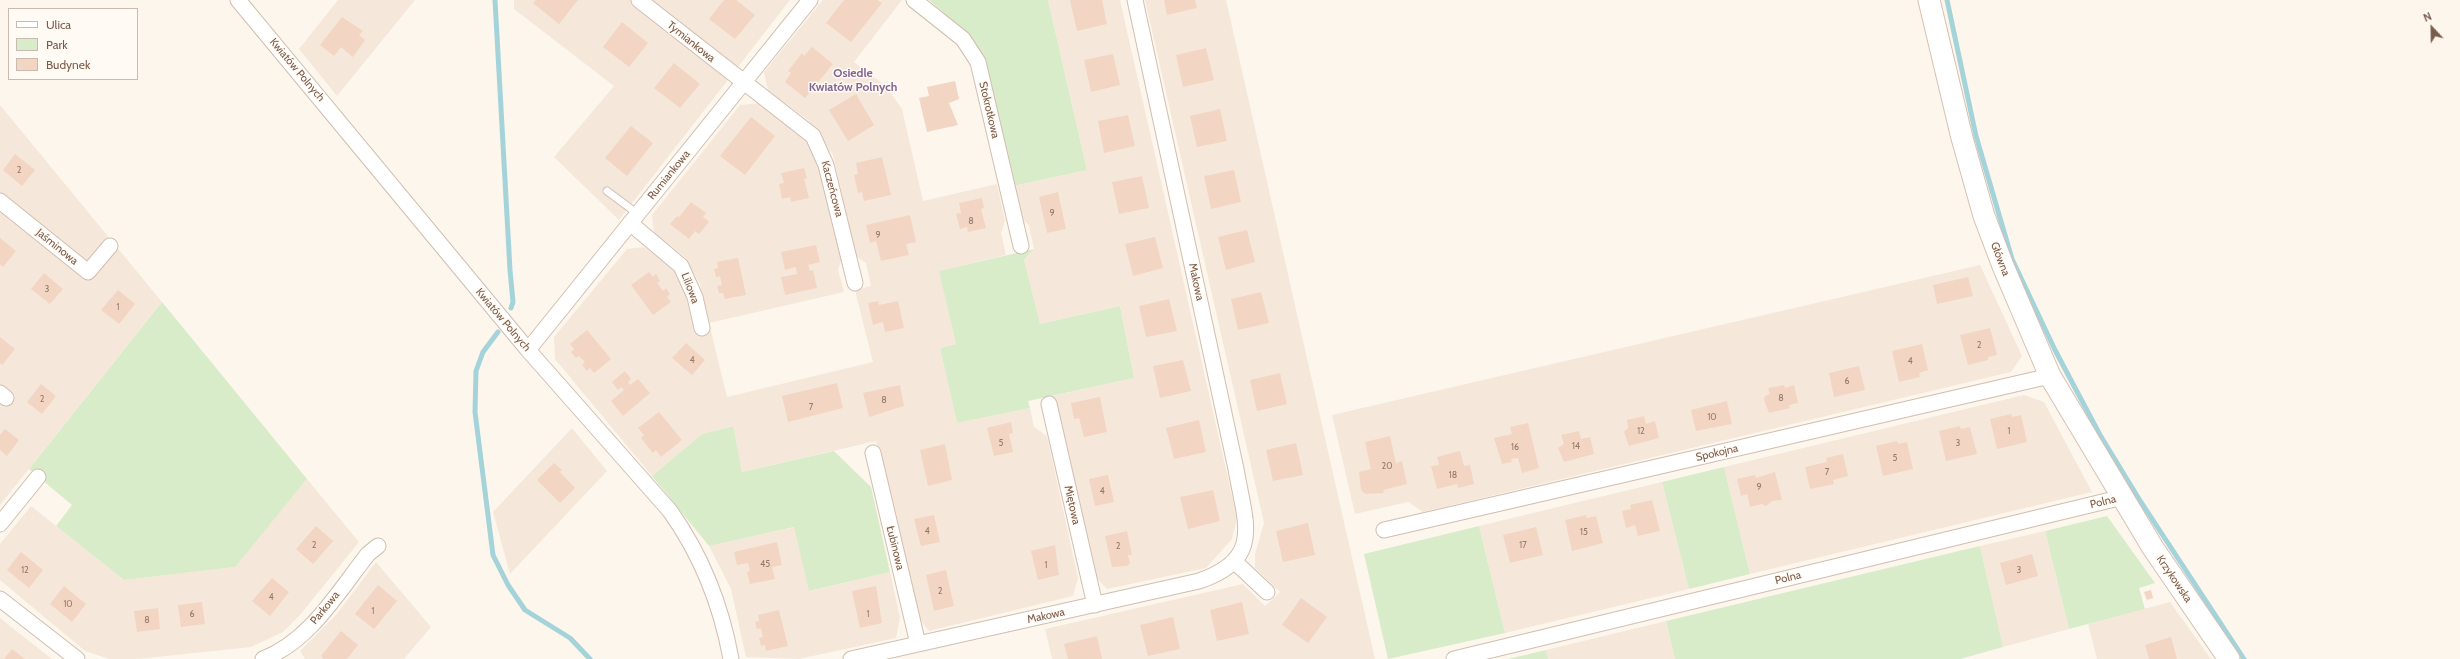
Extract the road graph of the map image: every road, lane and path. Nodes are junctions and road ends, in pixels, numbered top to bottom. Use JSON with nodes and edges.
{"nodes":[{"id":1,"x":238,"y":0,"type":"edge"},
{"id":2,"x":639,"y":0,"type":"edge"},
{"id":3,"x":810,"y":0,"type":"edge"},
{"id":4,"x":914,"y":0,"type":"edge"},
{"id":5,"x":1135,"y":0,"type":"edge"},
{"id":6,"x":1929,"y":0,"type":"edge"},
{"id":7,"x":744,"y":83,"type":"junction"},
{"id":8,"x":607,"y":191,"type":"dead end"},
{"id":9,"x":0,"y":201,"type":"edge"},
{"id":10,"x":634,"y":219,"type":"junction"},
{"id":11,"x":110,"y":246,"type":"dead end"},
{"id":12,"x":1021,"y":246,"type":"dead end"},
{"id":13,"x":855,"y":283,"type":"dead end"},
{"id":14,"x":702,"y":328,"type":"dead end"},
{"id":15,"x":528,"y":350,"type":"junction"},
{"id":16,"x":2050,"y":376,"type":"junction"},
{"id":17,"x":1049,"y":404,"type":"dead end"},
{"id":18,"x":873,"y":453,"type":"dead end"},
{"id":19,"x":38,"y":477,"type":"dead end"},
{"id":20,"x":2123,"y":497,"type":"junction"},
{"id":21,"x":0,"y":524,"type":"edge"},
{"id":22,"x":1384,"y":530,"type":"dead end"},
{"id":23,"x":378,"y":546,"type":"dead end"},
{"id":24,"x":1235,"y":562,"type":"junction"},
{"id":25,"x":1267,"y":592,"type":"dead end"},
{"id":26,"x":0,"y":599,"type":"edge"},
{"id":27,"x":1095,"y":606,"type":"junction"},
{"id":28,"x":918,"y":644,"type":"junction"},
{"id":29,"x":77,"y":659,"type":"edge"},
{"id":30,"x":263,"y":659,"type":"edge"},
{"id":31,"x":731,"y":659,"type":"edge"},
{"id":32,"x":851,"y":659,"type":"edge"},
{"id":33,"x":1454,"y":659,"type":"edge"},
{"id":34,"x":2229,"y":659,"type":"edge"}],
"edges":[{"from":1,"to":15,"type":"street","name":"Kwiatów Polnych"},
{"from":2,"to":7,"type":"street","name":"Tymiankowa"},
{"from":3,"to":7,"type":"street","name":"Rumiankowa"},
{"from":4,"to":12,"type":"street","name":"Stokrotkowa"},
{"from":5,"to":24,"type":"street","name":"Makowa"},
{"from":6,"to":16,"type":"street","name":"Główna"},
{"from":7,"to":10,"type":"street","name":"Rumiankowa"},
{"from":7,"to":13,"type":"street","name":"Kaczeńcowa"},
{"from":8,"to":10,"type":"lane"},
{"from":9,"to":11,"type":"street","name":"Jaśminowa"},
{"from":10,"to":14,"type":"street","name":"Liliowa"},
{"from":10,"to":15,"type":"street","name":"Rumiankowa"},
{"from":15,"to":31,"type":"street","name":"Kwiatów Polnych"},
{"from":16,"to":20,"type":"street","name":"Główna"},
{"from":16,"to":22,"type":"street","name":"Spokojna"},
{"from":17,"to":27,"type":"street","name":"Miętowa"},
{"from":18,"to":28,"type":"street","name":"Łubinowa"},
{"from":19,"to":21,"type":"street"},
{"from":20,"to":33,"type":"street","name":"Polna"},
{"from":20,"to":34,"type":"street","name":"Krzykowska"},
{"from":23,"to":30,"type":"street","name":"Parkowa"},
{"from":24,"to":25,"type":"street"},
{"from":24,"to":27,"type":"street","name":"Makowa"},
{"from":26,"to":29,"type":"street"},
{"from":27,"to":28,"type":"street","name":"Makowa"},
{"from":28,"to":32,"type":"street","name":"Makowa"}]}
